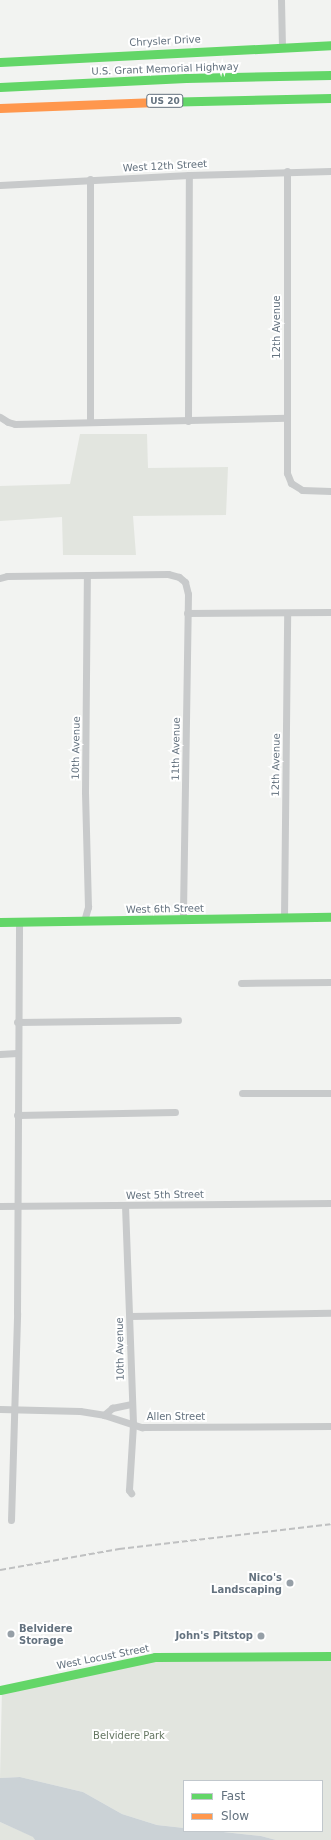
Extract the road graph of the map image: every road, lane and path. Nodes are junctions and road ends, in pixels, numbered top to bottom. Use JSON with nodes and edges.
{"nodes":[{"id":1,"x":281,"y":0,"type":"edge"},
{"id":2,"x":331,"y":45,"type":"edge"},
{"id":3,"x":282,"y":47,"type":"junction"},
{"id":4,"x":0,"y":62,"type":"edge"},
{"id":5,"x":331,"y":75,"type":"edge"},
{"id":6,"x":0,"y":86,"type":"edge"},
{"id":7,"x":331,"y":98,"type":"edge"},
{"id":8,"x":0,"y":108,"type":"edge"},
{"id":9,"x":287,"y":171,"type":"junction"},
{"id":10,"x":331,"y":171,"type":"edge"},
{"id":11,"x":189,"y":174,"type":"junction"},
{"id":12,"x":90,"y":179,"type":"junction"},
{"id":13,"x":0,"y":185,"type":"edge"},
{"id":14,"x":1,"y":418,"type":"edge"},
{"id":15,"x":287,"y":418,"type":"junction"},
{"id":16,"x":90,"y":421,"type":"junction"},
{"id":17,"x":188,"y":421,"type":"junction"},
{"id":18,"x":331,"y":491,"type":"edge"},
{"id":19,"x":87,"y":575,"type":"junction"},
{"id":20,"x":0,"y":578,"type":"edge"},
{"id":21,"x":331,"y":612,"type":"edge"},
{"id":22,"x":188,"y":613,"type":"junction"},
{"id":23,"x":287,"y":613,"type":"junction"},
{"id":24,"x":331,"y":917,"type":"edge"},
{"id":25,"x":284,"y":918,"type":"junction"},
{"id":26,"x":183,"y":920,"type":"junction"},
{"id":27,"x":84,"y":921,"type":"junction"},
{"id":28,"x":0,"y":922,"type":"edge"},
{"id":29,"x":19,"y":922,"type":"junction"},
{"id":30,"x":331,"y":982,"type":"edge"},
{"id":31,"x":241,"y":983,"type":"dead end"},
{"id":32,"x":178,"y":1020,"type":"dead end"},
{"id":33,"x":17,"y":1022,"type":"junction"},
{"id":34,"x":17,"y":1053,"type":"junction"},
{"id":35,"x":0,"y":1054,"type":"edge"},
{"id":36,"x":242,"y":1092,"type":"dead end"},
{"id":37,"x":331,"y":1093,"type":"edge"},
{"id":38,"x":175,"y":1112,"type":"dead end"},
{"id":39,"x":17,"y":1115,"type":"junction"},
{"id":40,"x":331,"y":1203,"type":"edge"},
{"id":41,"x":126,"y":1205,"type":"junction"},
{"id":42,"x":0,"y":1206,"type":"edge"},
{"id":43,"x":18,"y":1206,"type":"junction"},
{"id":44,"x":331,"y":1313,"type":"edge"},
{"id":45,"x":130,"y":1316,"type":"junction"},
{"id":46,"x":131,"y":1404,"type":"junction"},
{"id":47,"x":0,"y":1409,"type":"edge"},
{"id":48,"x":15,"y":1409,"type":"junction"},
{"id":49,"x":104,"y":1415,"type":"junction"},
{"id":50,"x":133,"y":1424,"type":"junction"},
{"id":51,"x":331,"y":1426,"type":"edge"},
{"id":52,"x":131,"y":1492,"type":"dead end"},
{"id":53,"x":11,"y":1520,"type":"dead end"},
{"id":54,"x":331,"y":1656,"type":"edge"},
{"id":55,"x":0,"y":1690,"type":"edge"}],
"edges":[{"from":1,"to":3,"type":"street"},
{"from":2,"to":3,"type":"street","name":"Chrysler Drive"},
{"from":3,"to":4,"type":"street","name":"Chrysler Drive"},
{"from":5,"to":6,"type":"street","name":"U.S. Grant Memorial Highway","number":"US 20"},
{"from":7,"to":8,"type":"street","number":"US 20"},
{"from":9,"to":10,"type":"street","name":"West 12th Street"},
{"from":9,"to":11,"type":"street","name":"West 12th Street"},
{"from":9,"to":15,"type":"street","name":"12th Avenue"},
{"from":11,"to":12,"type":"street","name":"West 12th Street"},
{"from":11,"to":17,"type":"street"},
{"from":12,"to":13,"type":"street","name":"West 12th Street"},
{"from":12,"to":16,"type":"street"},
{"from":14,"to":16,"type":"street"},
{"from":15,"to":17,"type":"street"},
{"from":15,"to":18,"type":"street","name":"12th Avenue"},
{"from":16,"to":17,"type":"street"},
{"from":19,"to":20,"type":"street"},
{"from":19,"to":22,"type":"street","name":"11th Avenue"},
{"from":19,"to":27,"type":"street","name":"10th Avenue"},
{"from":21,"to":23,"type":"street"},
{"from":22,"to":23,"type":"street"},
{"from":22,"to":26,"type":"street","name":"11th Avenue"},
{"from":23,"to":25,"type":"street","name":"12th Avenue"},
{"from":24,"to":25,"type":"street","name":"West 6th Street"},
{"from":25,"to":26,"type":"street","name":"West 6th Street"},
{"from":26,"to":27,"type":"street","name":"West 6th Street"},
{"from":27,"to":29,"type":"street","name":"West 6th Street"},
{"from":28,"to":29,"type":"street","name":"West 6th Street"},
{"from":29,"to":33,"type":"street"},
{"from":30,"to":31,"type":"street"},
{"from":32,"to":33,"type":"street"},
{"from":33,"to":34,"type":"street"},
{"from":34,"to":35,"type":"street"},
{"from":34,"to":39,"type":"street"},
{"from":36,"to":37,"type":"street"},
{"from":38,"to":39,"type":"street"},
{"from":39,"to":43,"type":"street"},
{"from":40,"to":41,"type":"street","name":"West 5th Street"},
{"from":41,"to":43,"type":"street","name":"West 5th Street"},
{"from":41,"to":45,"type":"street","name":"10th Avenue"},
{"from":42,"to":43,"type":"street","name":"West 5th Street"},
{"from":43,"to":48,"type":"street"},
{"from":44,"to":45,"type":"street"},
{"from":45,"to":46,"type":"street","name":"10th Avenue"},
{"from":46,"to":49,"type":"street"},
{"from":46,"to":50,"type":"street","name":"10th Avenue"},
{"from":47,"to":48,"type":"street","name":"Allen Street"},
{"from":48,"to":49,"type":"street","name":"Allen Street"},
{"from":48,"to":53,"type":"street"},
{"from":49,"to":50,"type":"street","name":"Allen Street"},
{"from":50,"to":51,"type":"street","name":"Allen Street"},
{"from":50,"to":52,"type":"street","name":"10th Avenue"},
{"from":54,"to":55,"type":"street","name":"West Locust Street"}]}
